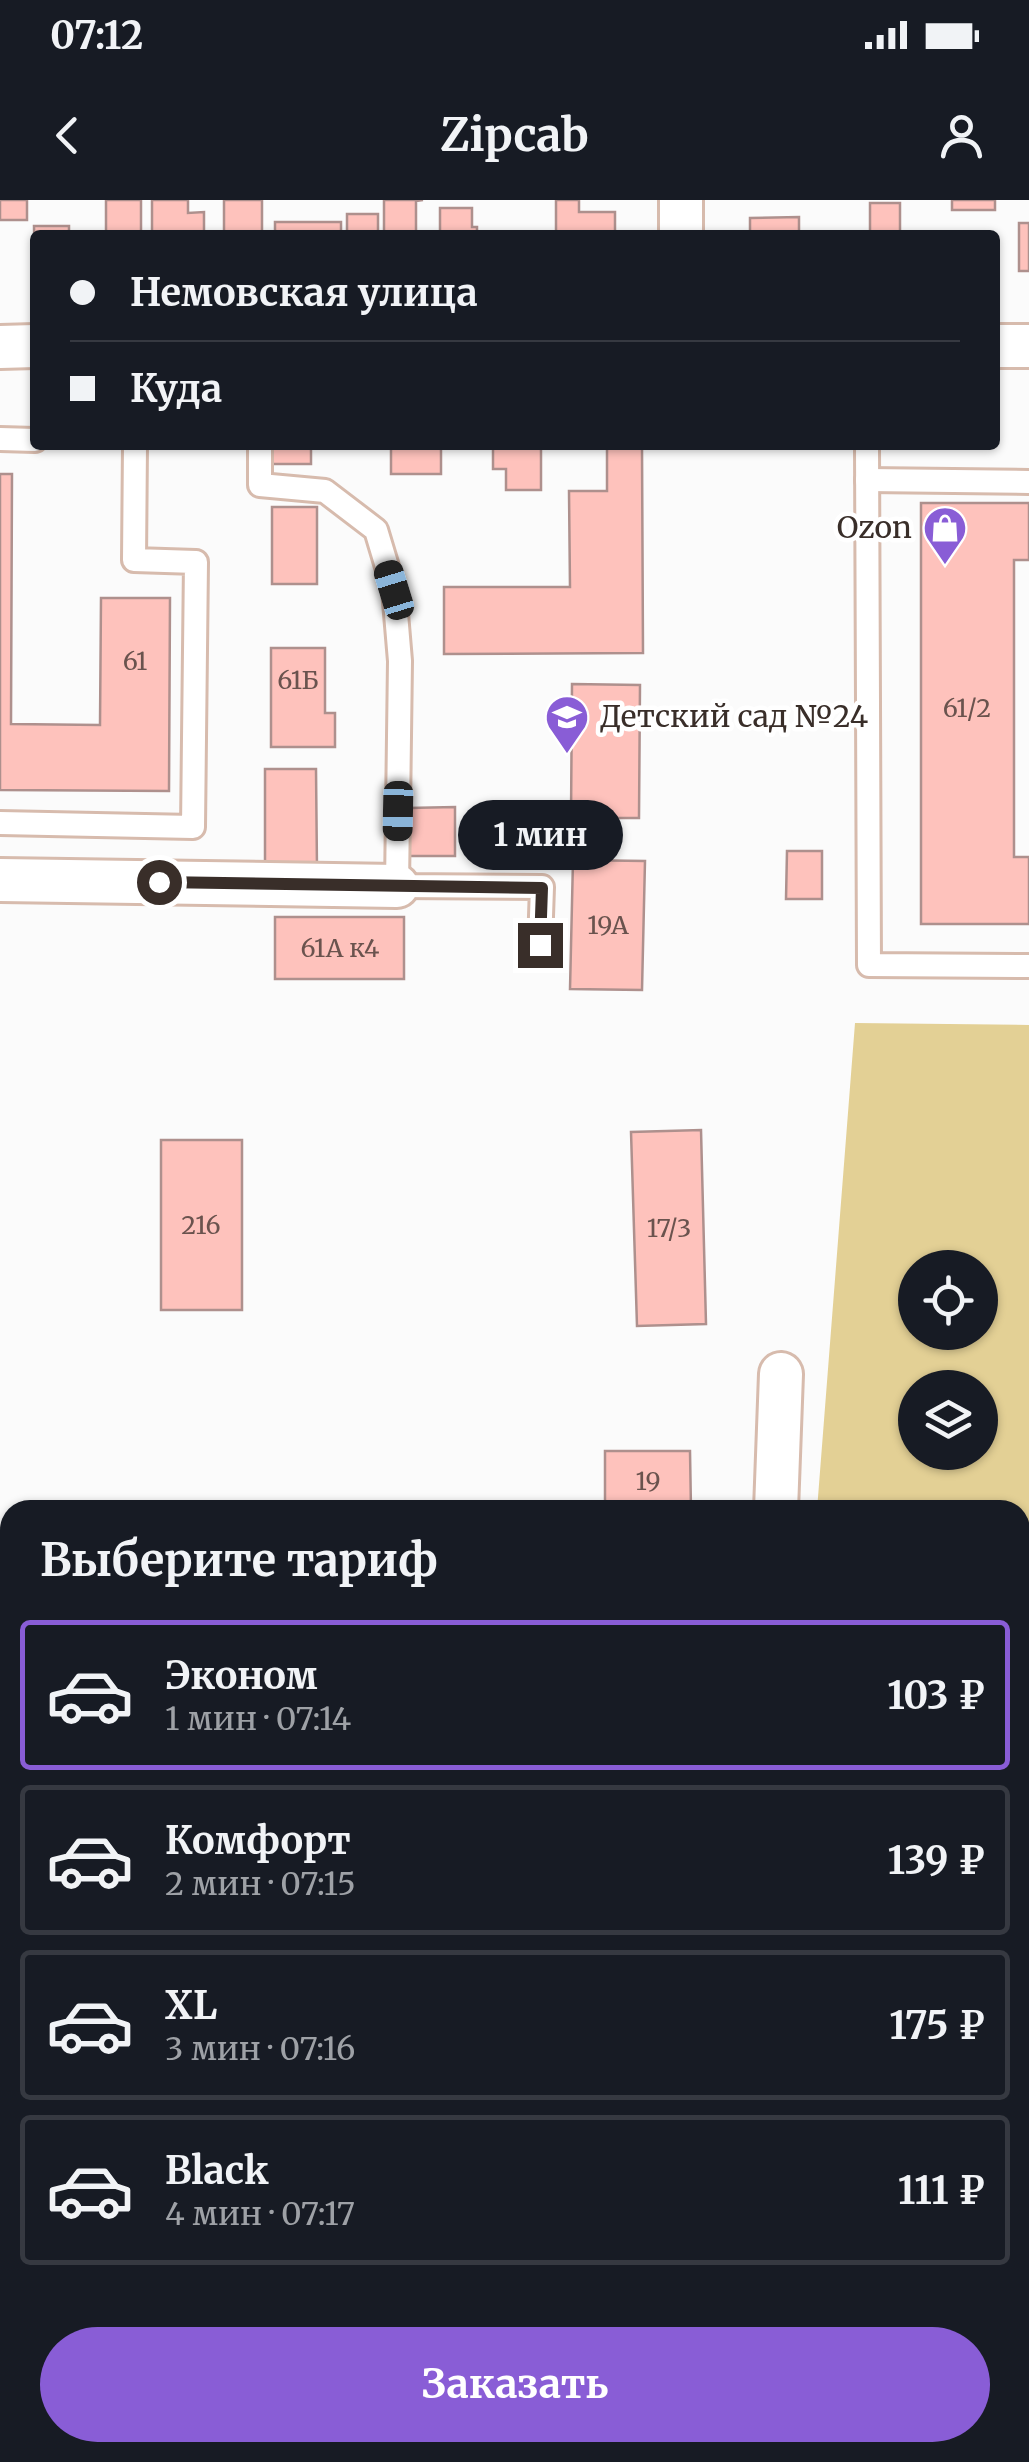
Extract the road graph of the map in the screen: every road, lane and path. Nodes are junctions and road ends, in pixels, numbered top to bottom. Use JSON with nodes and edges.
{"nodes":[{"id":1,"x":682,"y":200,"type":"edge"},
{"id":2,"x":681,"y":230,"type":"edge"},
{"id":3,"x":30,"y":346,"type":"edge"},
{"id":4,"x":1000,"y":346,"type":"edge"},
{"id":5,"x":1029,"y":346,"type":"edge"},
{"id":6,"x":0,"y":347,"type":"edge"},
{"id":7,"x":0,"y":440,"type":"edge"},
{"id":8,"x":30,"y":440,"type":"edge"},
{"id":9,"x":135,"y":450,"type":"edge"},
{"id":10,"x":260,"y":450,"type":"edge"},
{"id":11,"x":866,"y":450,"type":"edge"},
{"id":12,"x":867,"y":480,"type":"junction"},
{"id":13,"x":1029,"y":482,"type":"edge"},
{"id":14,"x":0,"y":823,"type":"edge"},
{"id":15,"x":0,"y":880,"type":"edge"},
{"id":16,"x":396,"y":886,"type":"junction"},
{"id":17,"x":540,"y":945,"type":"dead end"},
{"id":18,"x":1029,"y":966,"type":"edge"},
{"id":19,"x":781,"y":1374,"type":"dead end"},
{"id":20,"x":776,"y":1500,"type":"edge"}],
"edges":[{"from":1,"to":2,"type":"street"},
{"from":3,"to":6,"type":"street"},
{"from":4,"to":5,"type":"street"},
{"from":7,"to":8,"type":"lane"},
{"from":9,"to":14,"type":"lane"},
{"from":10,"to":16,"type":"lane"},
{"from":11,"to":12,"type":"lane"},
{"from":12,"to":13,"type":"lane"},
{"from":12,"to":18,"type":"lane"},
{"from":15,"to":16,"type":"street"},
{"from":16,"to":17,"type":"lane"},
{"from":19,"to":20,"type":"street"}]}
